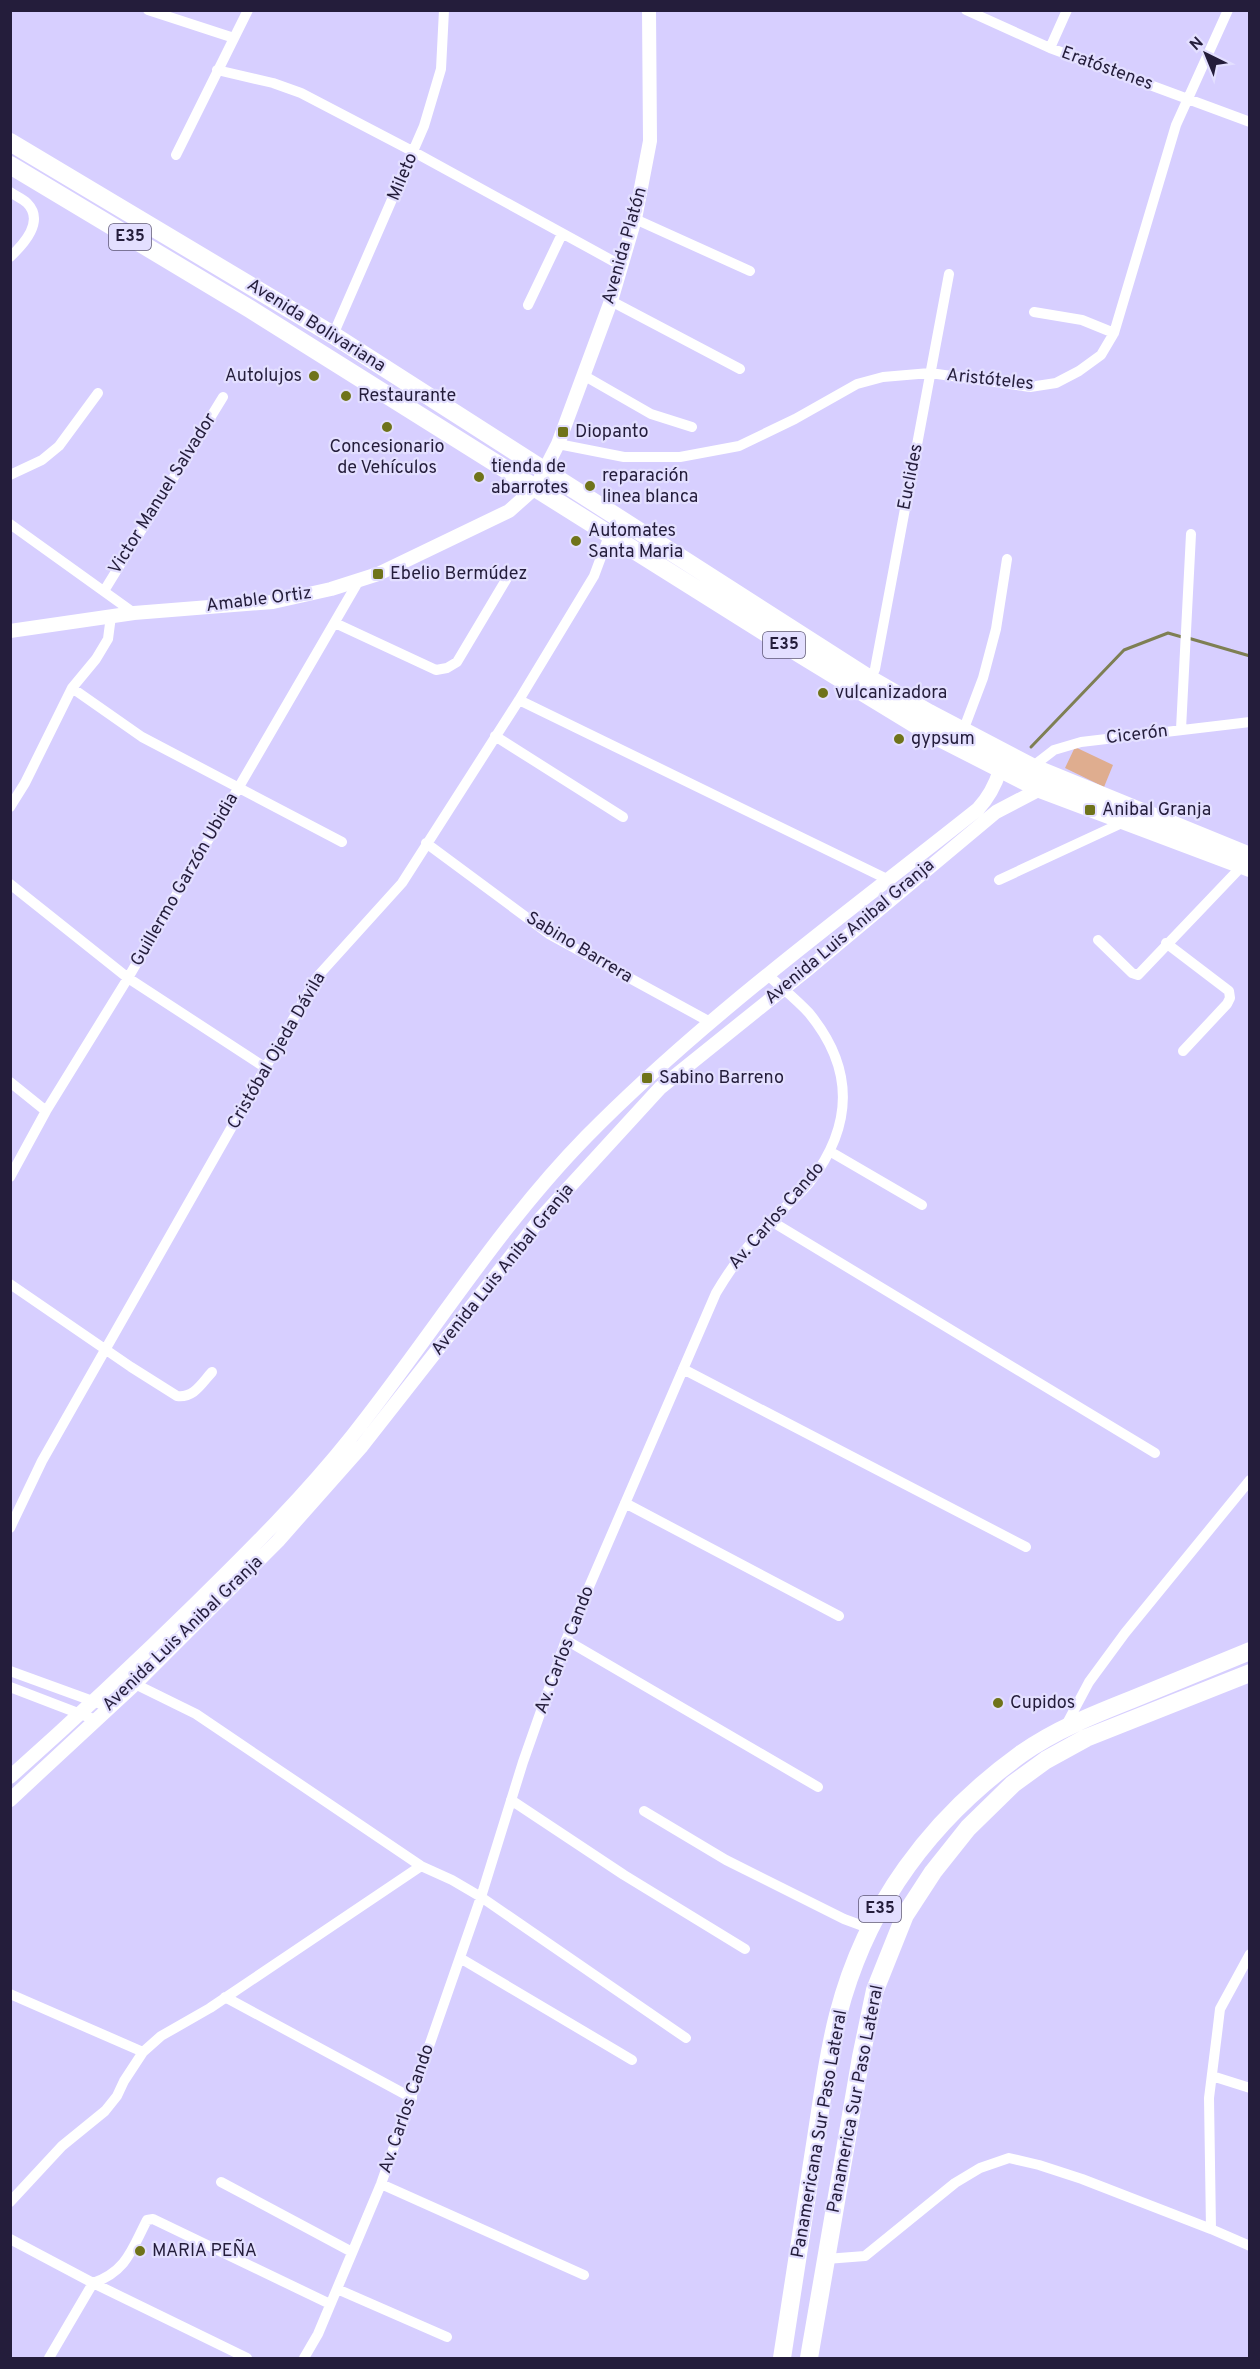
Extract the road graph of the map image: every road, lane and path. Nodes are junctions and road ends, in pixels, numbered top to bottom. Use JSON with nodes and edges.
{"nodes":[{"id":1,"x":148,"y":10,"type":"edge"},
{"id":2,"x":248,"y":10,"type":"edge"},
{"id":3,"x":444,"y":10,"type":"edge"},
{"id":4,"x":649,"y":10,"type":"edge"},
{"id":5,"x":966,"y":10,"type":"edge"},
{"id":6,"x":1067,"y":10,"type":"edge"},
{"id":7,"x":1228,"y":10,"type":"edge"},
{"id":8,"x":234,"y":38,"type":"junction"},
{"id":9,"x":1050,"y":48,"type":"junction"},
{"id":10,"x":217,"y":70,"type":"junction"},
{"id":11,"x":1187,"y":99,"type":"junction"},
{"id":12,"x":1250,"y":122,"type":"edge"},
{"id":13,"x":10,"y":142,"type":"edge"},
{"id":14,"x":414,"y":152,"type":"junction"},
{"id":15,"x":176,"y":155,"type":"dead end"},
{"id":16,"x":10,"y":165,"type":"edge"},
{"id":17,"x":10,"y":192,"type":"edge"},
{"id":18,"x":634,"y":219,"type":"junction"},
{"id":19,"x":562,"y":234,"type":"junction"},
{"id":20,"x":10,"y":257,"type":"edge"},
{"id":21,"x":622,"y":266,"type":"junction"},
{"id":22,"x":750,"y":271,"type":"dead end"},
{"id":23,"x":949,"y":274,"type":"dead end"},
{"id":24,"x":611,"y":301,"type":"junction"},
{"id":25,"x":528,"y":305,"type":"dead end"},
{"id":26,"x":1034,"y":312,"type":"dead end"},
{"id":27,"x":1114,"y":333,"type":"junction"},
{"id":28,"x":333,"y":335,"type":"junction"},
{"id":29,"x":740,"y":369,"type":"dead end"},
{"id":30,"x":930,"y":373,"type":"junction"},
{"id":31,"x":583,"y":375,"type":"junction"},
{"id":32,"x":98,"y":393,"type":"dead end"},
{"id":33,"x":223,"y":397,"type":"dead end"},
{"id":34,"x":692,"y":427,"type":"dead end"},
{"id":35,"x":558,"y":444,"type":"junction"},
{"id":36,"x":10,"y":475,"type":"edge"},
{"id":37,"x":540,"y":479,"type":"junction"},
{"id":38,"x":10,"y":524,"type":"edge"},
{"id":39,"x":610,"y":533,"type":"junction"},
{"id":40,"x":1191,"y":534,"type":"dead end"},
{"id":41,"x":1007,"y":559,"type":"dead end"},
{"id":42,"x":510,"y":573,"type":"dead end"},
{"id":43,"x":358,"y":582,"type":"junction"},
{"id":44,"x":104,"y":591,"type":"junction"},
{"id":45,"x":134,"y":613,"type":"junction"},
{"id":46,"x":111,"y":616,"type":"junction"},
{"id":47,"x":335,"y":623,"type":"junction"},
{"id":48,"x":10,"y":631,"type":"edge"},
{"id":49,"x":870,"y":679,"type":"junction"},
{"id":50,"x":72,"y":688,"type":"junction"},
{"id":51,"x":519,"y":700,"type":"junction"},
{"id":52,"x":1250,"y":722,"type":"edge"},
{"id":53,"x":1181,"y":729,"type":"junction"},
{"id":54,"x":963,"y":731,"type":"junction"},
{"id":55,"x":495,"y":736,"type":"junction"},
{"id":56,"x":1032,"y":767,"type":"junction"},
{"id":57,"x":1000,"y":770,"type":"junction"},
{"id":58,"x":239,"y":788,"type":"junction"},
{"id":59,"x":1040,"y":789,"type":"junction"},
{"id":60,"x":10,"y":807,"type":"edge"},
{"id":61,"x":623,"y":817,"type":"dead end"},
{"id":62,"x":1124,"y":822,"type":"junction"},
{"id":63,"x":342,"y":842,"type":"dead end"},
{"id":64,"x":426,"y":843,"type":"junction"},
{"id":65,"x":1247,"y":863,"type":"edge"},
{"id":66,"x":889,"y":880,"type":"junction"},
{"id":67,"x":999,"y":880,"type":"dead end"},
{"id":68,"x":10,"y":884,"type":"edge"},
{"id":69,"x":1098,"y":940,"type":"dead end"},
{"id":70,"x":1166,"y":943,"type":"junction"},
{"id":71,"x":769,"y":975,"type":"junction"},
{"id":72,"x":128,"y":978,"type":"junction"},
{"id":73,"x":783,"y":989,"type":"junction"},
{"id":74,"x":710,"y":1022,"type":"junction"},
{"id":75,"x":1183,"y":1051,"type":"dead end"},
{"id":76,"x":266,"y":1068,"type":"junction"},
{"id":77,"x":10,"y":1082,"type":"edge"},
{"id":78,"x":46,"y":1111,"type":"junction"},
{"id":79,"x":831,"y":1152,"type":"junction"},
{"id":80,"x":10,"y":1177,"type":"edge"},
{"id":81,"x":922,"y":1205,"type":"dead end"},
{"id":82,"x":771,"y":1221,"type":"junction"},
{"id":83,"x":10,"y":1284,"type":"edge"},
{"id":84,"x":105,"y":1349,"type":"junction"},
{"id":85,"x":683,"y":1369,"type":"junction"},
{"id":86,"x":212,"y":1371,"type":"dead end"},
{"id":87,"x":1155,"y":1454,"type":"dead end"},
{"id":88,"x":1250,"y":1480,"type":"edge"},
{"id":89,"x":625,"y":1503,"type":"junction"},
{"id":90,"x":10,"y":1528,"type":"edge"},
{"id":91,"x":1026,"y":1547,"type":"dead end"},
{"id":92,"x":839,"y":1616,"type":"dead end"},
{"id":93,"x":566,"y":1640,"type":"junction"},
{"id":94,"x":1250,"y":1652,"type":"edge"},
{"id":95,"x":10,"y":1671,"type":"edge"},
{"id":96,"x":1250,"y":1673,"type":"edge"},
{"id":97,"x":135,"y":1684,"type":"junction"},
{"id":98,"x":10,"y":1687,"type":"edge"},
{"id":99,"x":94,"y":1702,"type":"junction"},
{"id":100,"x":109,"y":1707,"type":"junction"},
{"id":101,"x":81,"y":1713,"type":"junction"},
{"id":102,"x":96,"y":1720,"type":"junction"},
{"id":103,"x":1064,"y":1729,"type":"junction"},
{"id":104,"x":10,"y":1777,"type":"edge"},
{"id":105,"x":818,"y":1787,"type":"dead end"},
{"id":106,"x":10,"y":1800,"type":"edge"},
{"id":107,"x":511,"y":1800,"type":"junction"},
{"id":108,"x":644,"y":1811,"type":"dead end"},
{"id":109,"x":421,"y":1866,"type":"junction"},
{"id":110,"x":481,"y":1897,"type":"junction"},
{"id":111,"x":871,"y":1929,"type":"junction"},
{"id":112,"x":745,"y":1948,"type":"dead end"},
{"id":113,"x":1250,"y":1954,"type":"edge"},
{"id":114,"x":460,"y":1958,"type":"junction"},
{"id":115,"x":10,"y":1994,"type":"edge"},
{"id":116,"x":225,"y":1997,"type":"junction"},
{"id":117,"x":686,"y":2038,"type":"dead end"},
{"id":118,"x":143,"y":2052,"type":"junction"},
{"id":119,"x":632,"y":2060,"type":"dead end"},
{"id":120,"x":1212,"y":2076,"type":"junction"},
{"id":121,"x":1250,"y":2088,"type":"edge"},
{"id":122,"x":412,"y":2098,"type":"junction"},
{"id":123,"x":221,"y":2182,"type":"dead end"},
{"id":124,"x":381,"y":2184,"type":"junction"},
{"id":125,"x":10,"y":2202,"type":"edge"},
{"id":126,"x":1211,"y":2229,"type":"junction"},
{"id":127,"x":10,"y":2239,"type":"edge"},
{"id":128,"x":1250,"y":2246,"type":"edge"},
{"id":129,"x":352,"y":2252,"type":"junction"},
{"id":130,"x":826,"y":2259,"type":"junction"},
{"id":131,"x":584,"y":2276,"type":"dead end"},
{"id":132,"x":93,"y":2283,"type":"junction"},
{"id":133,"x":337,"y":2289,"type":"junction"},
{"id":134,"x":330,"y":2304,"type":"junction"},
{"id":135,"x":447,"y":2337,"type":"dead end"},
{"id":136,"x":50,"y":2358,"type":"edge"},
{"id":137,"x":247,"y":2358,"type":"edge"},
{"id":138,"x":304,"y":2358,"type":"edge"},
{"id":139,"x":782,"y":2358,"type":"edge"},
{"id":140,"x":809,"y":2358,"type":"edge"}],
"edges":[{"from":1,"to":8,"type":"street"},
{"from":2,"to":8,"type":"street"},
{"from":3,"to":14,"type":"street","name":"Mileto"},
{"from":4,"to":18,"type":"main road","name":"Avenida Platón"},
{"from":5,"to":9,"type":"street","name":"Eratóstenes"},
{"from":6,"to":9,"type":"street"},
{"from":7,"to":11,"type":"street","name":"Aristóteles"},
{"from":8,"to":10,"type":"street"},
{"from":9,"to":11,"type":"street","name":"Eratóstenes"},
{"from":10,"to":14,"type":"street"},
{"from":10,"to":15,"type":"street"},
{"from":11,"to":12,"type":"street","name":"Eratóstenes"},
{"from":11,"to":27,"type":"street","name":"Aristóteles"},
{"from":13,"to":28,"type":"highway","name":"Avenida Bolivariana","number":"E35"},
{"from":14,"to":19,"type":"street"},
{"from":14,"to":28,"type":"street","name":"Mileto"},
{"from":16,"to":37,"type":"highway","name":"Avenida Bolivariana","number":"E35"},
{"from":17,"to":20,"type":"street"},
{"from":18,"to":21,"type":"main road","name":"Avenida Platón"},
{"from":18,"to":22,"type":"street"},
{"from":19,"to":21,"type":"street"},
{"from":19,"to":25,"type":"street"},
{"from":21,"to":24,"type":"main road","name":"Avenida Platón"},
{"from":23,"to":30,"type":"street","name":"Euclides"},
{"from":24,"to":29,"type":"street"},
{"from":24,"to":31,"type":"main road","name":"Avenida Platón"},
{"from":26,"to":27,"type":"street"},
{"from":27,"to":30,"type":"street","name":"Aristóteles"},
{"from":28,"to":37,"type":"highway","name":"Avenida Bolivariana","number":"E35"},
{"from":30,"to":35,"type":"street","name":"Aristóteles"},
{"from":30,"to":49,"type":"street","name":"Euclides"},
{"from":31,"to":34,"type":"street"},
{"from":31,"to":35,"type":"main road","name":"Avenida Platón"},
{"from":32,"to":36,"type":"street"},
{"from":33,"to":44,"type":"street","name":"Victor Manuel Salvador"},
{"from":35,"to":37,"type":"main road","name":"Avenida Platón"},
{"from":37,"to":39,"type":"highway","name":"Avenida Bolivariana","number":"E35"},
{"from":37,"to":43,"type":"main road","name":"Amable Ortiz"},
{"from":37,"to":49,"type":"highway","name":"Avenida Bolivariana","number":"E35"},
{"from":38,"to":44,"type":"street"},
{"from":39,"to":51,"type":"street","name":"Cristóbal Ojeda Dávila"},
{"from":39,"to":57,"type":"highway","name":"Avenida Bolivariana","number":"E35"},
{"from":40,"to":53,"type":"street"},
{"from":41,"to":54,"type":"street"},
{"from":42,"to":47,"type":"street"},
{"from":43,"to":45,"type":"main road","name":"Amable Ortiz"},
{"from":43,"to":47,"type":"street","name":"Guillermo Garzón Ubidia"},
{"from":44,"to":45,"type":"street"},
{"from":45,"to":46,"type":"main road","name":"Amable Ortiz"},
{"from":46,"to":48,"type":"main road","name":"Amable Ortiz"},
{"from":46,"to":50,"type":"street"},
{"from":47,"to":58,"type":"street","name":"Guillermo Garzón Ubidia"},
{"from":49,"to":54,"type":"highway","name":"Avenida Bolivariana","number":"E35"},
{"from":50,"to":58,"type":"street"},
{"from":50,"to":60,"type":"street"},
{"from":51,"to":55,"type":"street","name":"Cristóbal Ojeda Dávila"},
{"from":51,"to":66,"type":"street"},
{"from":52,"to":53,"type":"street","name":"Cicerón"},
{"from":53,"to":56,"type":"street","name":"Cicerón"},
{"from":54,"to":56,"type":"highway","name":"Avenida Bolivariana","number":"E35"},
{"from":55,"to":61,"type":"street"},
{"from":55,"to":64,"type":"street","name":"Cristóbal Ojeda Dávila"},
{"from":56,"to":65,"type":"highway","name":"Avenida Bolivariana","number":"E35"},
{"from":57,"to":59,"type":"highway","name":"Avenida Bolivariana","number":"E35"},
{"from":57,"to":66,"type":"main road","name":"Avenida Luis Anibal Granja"},
{"from":58,"to":63,"type":"street"},
{"from":58,"to":72,"type":"street","name":"Guillermo Garzón Ubidia"},
{"from":59,"to":62,"type":"highway","name":"Avenida Bolivariana","number":"E35"},
{"from":59,"to":73,"type":"main road","name":"Avenida Luis Anibal Granja"},
{"from":62,"to":65,"type":"highway","name":"Avenida Bolivariana","number":"E35"},
{"from":62,"to":67,"type":"street"},
{"from":64,"to":74,"type":"street","name":"Sabino Barrera"},
{"from":64,"to":76,"type":"street","name":"Cristóbal Ojeda Dávila"},
{"from":65,"to":70,"type":"street"},
{"from":66,"to":71,"type":"main road","name":"Avenida Luis Anibal Granja"},
{"from":68,"to":72,"type":"street"},
{"from":69,"to":70,"type":"street"},
{"from":70,"to":75,"type":"street"},
{"from":71,"to":73,"type":"street","name":"Av. Carlos Cando"},
{"from":71,"to":74,"type":"main road","name":"Avenida Luis Anibal Granja"},
{"from":72,"to":76,"type":"street"},
{"from":72,"to":78,"type":"street","name":"Guillermo Garzón Ubidia"},
{"from":73,"to":79,"type":"street","name":"Av. Carlos Cando"},
{"from":73,"to":97,"type":"main road","name":"Avenida Luis Anibal Granja"},
{"from":74,"to":99,"type":"main road","name":"Avenida Luis Anibal Granja"},
{"from":76,"to":84,"type":"street","name":"Cristóbal Ojeda Dávila"},
{"from":77,"to":78,"type":"street"},
{"from":78,"to":80,"type":"street","name":"Guillermo Garzón Ubidia"},
{"from":79,"to":81,"type":"street"},
{"from":79,"to":82,"type":"street","name":"Av. Carlos Cando"},
{"from":82,"to":85,"type":"street","name":"Av. Carlos Cando"},
{"from":82,"to":87,"type":"street"},
{"from":83,"to":84,"type":"street"},
{"from":84,"to":86,"type":"street"},
{"from":84,"to":90,"type":"street","name":"Cristóbal Ojeda Dávila"},
{"from":85,"to":89,"type":"street","name":"Av. Carlos Cando"},
{"from":85,"to":91,"type":"street"},
{"from":88,"to":103,"type":"street"},
{"from":89,"to":92,"type":"street"},
{"from":89,"to":93,"type":"street","name":"Av. Carlos Cando"},
{"from":93,"to":105,"type":"street"},
{"from":93,"to":107,"type":"street","name":"Av. Carlos Cando"},
{"from":94,"to":103,"type":"highway","name":"Panamericana Sur Paso Lateral","number":"E35"},
{"from":95,"to":99,"type":"street"},
{"from":96,"to":130,"type":"highway","name":"Panamerica Sur Paso Lateral","number":"E35"},
{"from":97,"to":100,"type":"main road","name":"Avenida Luis Anibal Granja"},
{"from":97,"to":109,"type":"street"},
{"from":98,"to":101,"type":"street"},
{"from":99,"to":100,"type":"street"},
{"from":99,"to":101,"type":"main road","name":"Avenida Luis Anibal Granja"},
{"from":100,"to":102,"type":"main road","name":"Avenida Luis Anibal Granja"},
{"from":101,"to":102,"type":"street"},
{"from":101,"to":104,"type":"main road","name":"Avenida Luis Anibal Granja"},
{"from":102,"to":106,"type":"main road","name":"Avenida Luis Anibal Granja"},
{"from":103,"to":111,"type":"highway","name":"Panamericana Sur Paso Lateral","number":"E35"},
{"from":107,"to":110,"type":"street","name":"Av. Carlos Cando"},
{"from":107,"to":112,"type":"street"},
{"from":108,"to":111,"type":"street"},
{"from":109,"to":110,"type":"street"},
{"from":109,"to":116,"type":"street"},
{"from":110,"to":114,"type":"street","name":"Av. Carlos Cando"},
{"from":110,"to":117,"type":"street"},
{"from":111,"to":139,"type":"highway","name":"Panamericana Sur Paso Lateral","number":"E35"},
{"from":113,"to":120,"type":"street"},
{"from":114,"to":119,"type":"street"},
{"from":114,"to":122,"type":"street","name":"Av. Carlos Cando"},
{"from":115,"to":118,"type":"street"},
{"from":116,"to":118,"type":"street"},
{"from":116,"to":122,"type":"street"},
{"from":118,"to":125,"type":"street"},
{"from":120,"to":121,"type":"street"},
{"from":120,"to":126,"type":"street"},
{"from":122,"to":124,"type":"street","name":"Av. Carlos Cando"},
{"from":123,"to":129,"type":"street"},
{"from":124,"to":129,"type":"street","name":"Av. Carlos Cando"},
{"from":124,"to":131,"type":"street"},
{"from":126,"to":128,"type":"street"},
{"from":126,"to":130,"type":"street"},
{"from":127,"to":132,"type":"street"},
{"from":129,"to":133,"type":"street","name":"Av. Carlos Cando"},
{"from":130,"to":140,"type":"highway","name":"Panamerica Sur Paso Lateral","number":"E35"},
{"from":132,"to":134,"type":"street"},
{"from":132,"to":136,"type":"street"},
{"from":132,"to":137,"type":"street"},
{"from":133,"to":134,"type":"street","name":"Av. Carlos Cando"},
{"from":133,"to":135,"type":"street"},
{"from":134,"to":138,"type":"street","name":"Av. Carlos Cando"}]}
